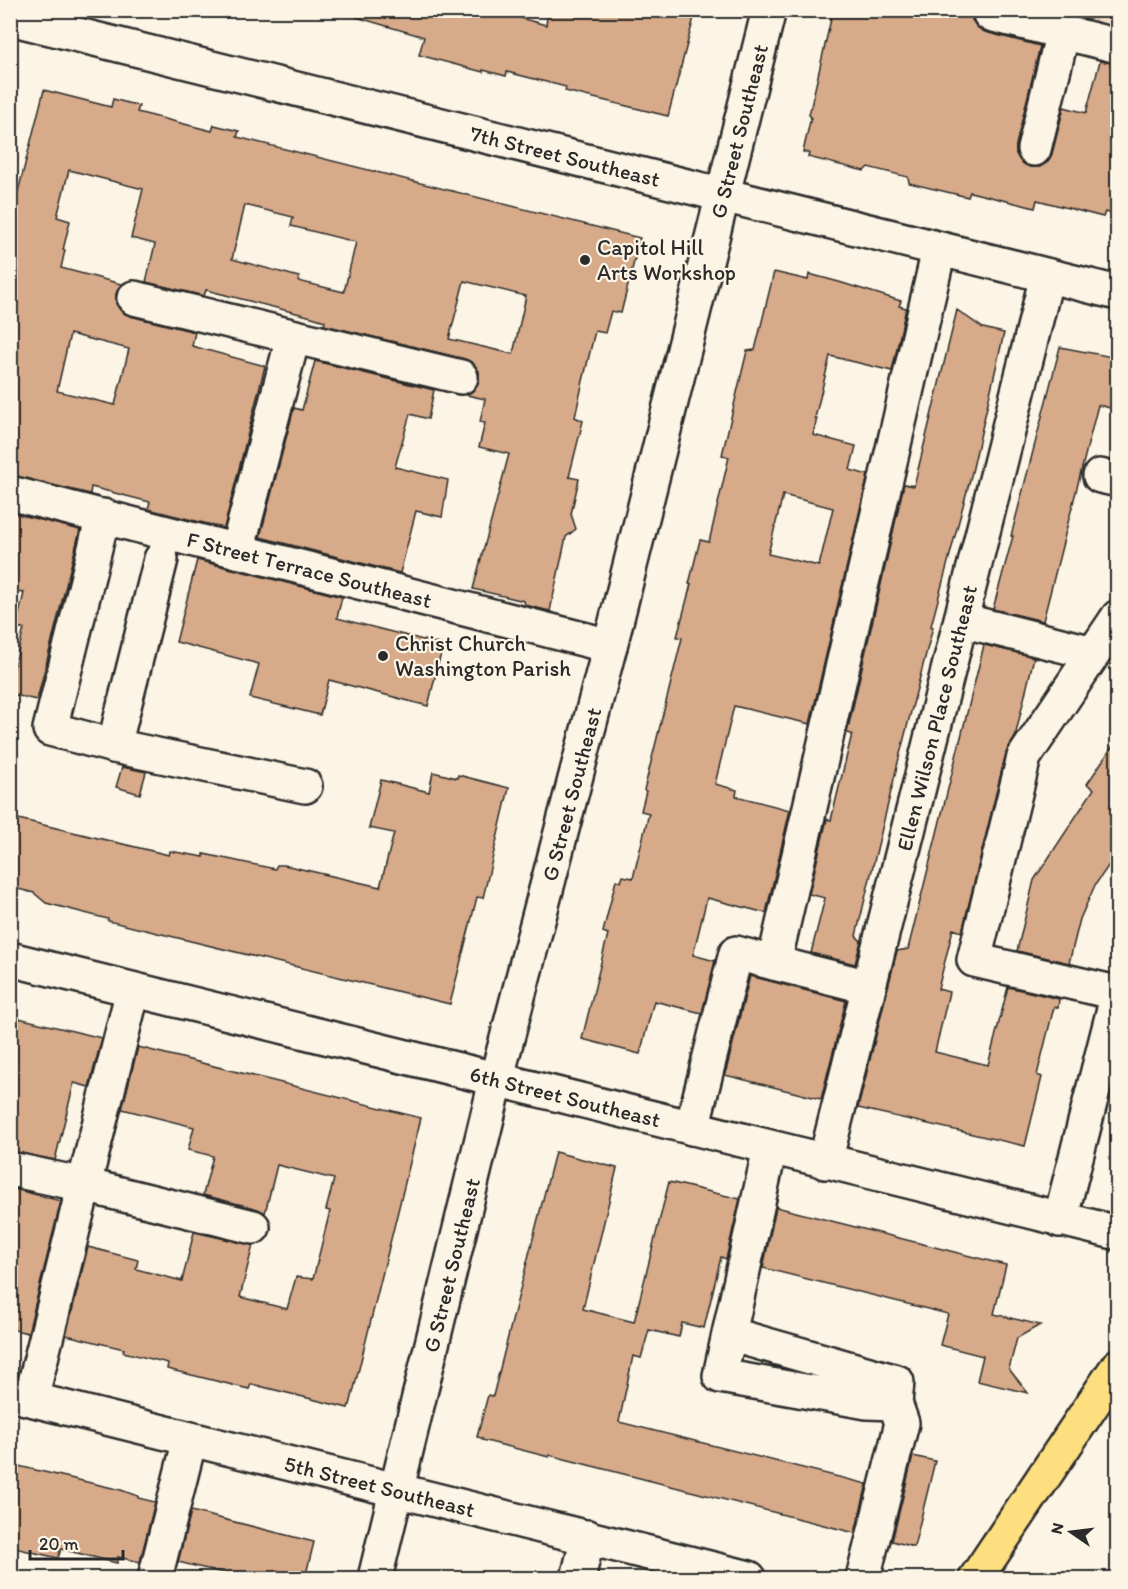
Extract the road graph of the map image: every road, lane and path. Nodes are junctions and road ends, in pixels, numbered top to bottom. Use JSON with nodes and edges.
{"nodes":[{"id":1,"x":768,"y":10,"type":"edge"},
{"id":2,"x":990,"y":14,"type":"dead end"},
{"id":3,"x":10,"y":18,"type":"edge"},
{"id":4,"x":1063,"y":32,"type":"junction"},
{"id":5,"x":1118,"y":46,"type":"edge"},
{"id":6,"x":1034,"y":148,"type":"dead end"},
{"id":7,"x":722,"y":196,"type":"junction"},
{"id":8,"x":939,"y":250,"type":"junction"},
{"id":9,"x":1047,"y":276,"type":"junction"},
{"id":10,"x":1118,"y":294,"type":"edge"},
{"id":11,"x":134,"y":298,"type":"dead end"},
{"id":12,"x":293,"y":338,"type":"junction"},
{"id":13,"x":461,"y":377,"type":"dead end"},
{"id":14,"x":10,"y":493,"type":"edge"},
{"id":15,"x":103,"y":516,"type":"junction"},
{"id":16,"x":237,"y":551,"type":"junction"},
{"id":17,"x":161,"y":559,"type":"dead end"},
{"id":18,"x":961,"y":621,"type":"junction"},
{"id":19,"x":1107,"y":641,"type":"edge"},
{"id":20,"x":610,"y":646,"type":"junction"},
{"id":21,"x":114,"y":746,"type":"junction"},
{"id":22,"x":305,"y":786,"type":"dead end"},
{"id":23,"x":10,"y":960,"type":"edge"},
{"id":24,"x":774,"y":963,"type":"junction"},
{"id":25,"x":869,"y":987,"type":"junction"},
{"id":26,"x":133,"y":990,"type":"junction"},
{"id":27,"x":1117,"y":993,"type":"edge"},
{"id":28,"x":496,"y":1081,"type":"junction"},
{"id":29,"x":692,"y":1128,"type":"junction"},
{"id":30,"x":770,"y":1148,"type":"junction"},
{"id":31,"x":825,"y":1162,"type":"junction"},
{"id":32,"x":10,"y":1169,"type":"edge"},
{"id":33,"x":84,"y":1185,"type":"junction"},
{"id":34,"x":1060,"y":1220,"type":"junction"},
{"id":35,"x":253,"y":1227,"type":"dead end"},
{"id":36,"x":1118,"y":1233,"type":"edge"},
{"id":37,"x":729,"y":1334,"type":"junction"},
{"id":38,"x":1118,"y":1366,"type":"edge"},
{"id":39,"x":21,"y":1396,"type":"edge"},
{"id":40,"x":895,"y":1403,"type":"junction"},
{"id":41,"x":190,"y":1438,"type":"junction"},
{"id":42,"x":398,"y":1490,"type":"junction"},
{"id":43,"x":588,"y":1538,"type":"junction"},
{"id":44,"x":155,"y":1578,"type":"edge"},
{"id":45,"x":375,"y":1578,"type":"edge"},
{"id":46,"x":578,"y":1578,"type":"edge"},
{"id":47,"x":749,"y":1578,"type":"edge"},
{"id":48,"x":863,"y":1578,"type":"edge"},
{"id":49,"x":976,"y":1578,"type":"edge"}],
"edges":[{"from":1,"to":7,"type":"street","name":"G Street Southeast"},
{"from":2,"to":4,"type":"street"},
{"from":3,"to":7,"type":"street","name":"7th Street Southeast"},
{"from":4,"to":5,"type":"street"},
{"from":4,"to":6,"type":"street"},
{"from":7,"to":8,"type":"street","name":"7th Street Southeast"},
{"from":7,"to":20,"type":"street","name":"G Street Southeast"},
{"from":8,"to":9,"type":"street","name":"7th Street Southeast"},
{"from":8,"to":24,"type":"street"},
{"from":9,"to":10,"type":"street","name":"7th Street Southeast"},
{"from":9,"to":18,"type":"street","name":"Ellen Wilson Place Southeast"},
{"from":11,"to":12,"type":"street"},
{"from":12,"to":13,"type":"street"},
{"from":12,"to":16,"type":"street"},
{"from":14,"to":15,"type":"street","name":"F Street Terrace Southeast"},
{"from":15,"to":16,"type":"street","name":"F Street Terrace Southeast"},
{"from":15,"to":21,"type":"street"},
{"from":16,"to":20,"type":"street","name":"F Street Terrace Southeast"},
{"from":17,"to":21,"type":"street"},
{"from":18,"to":19,"type":"street"},
{"from":18,"to":25,"type":"street","name":"Ellen Wilson Place Southeast"},
{"from":19,"to":27,"type":"street"},
{"from":20,"to":28,"type":"street","name":"G Street Southeast"},
{"from":21,"to":22,"type":"street"},
{"from":23,"to":26,"type":"street","name":"6th Street Southeast"},
{"from":24,"to":25,"type":"street"},
{"from":24,"to":29,"type":"street"},
{"from":25,"to":31,"type":"street","name":"Ellen Wilson Place Southeast"},
{"from":26,"to":28,"type":"street","name":"6th Street Southeast"},
{"from":26,"to":33,"type":"street"},
{"from":27,"to":34,"type":"street"},
{"from":28,"to":29,"type":"street","name":"6th Street Southeast"},
{"from":28,"to":42,"type":"street","name":"G Street Southeast"},
{"from":29,"to":30,"type":"street","name":"6th Street Southeast"},
{"from":30,"to":31,"type":"street","name":"6th Street Southeast"},
{"from":30,"to":37,"type":"street"},
{"from":31,"to":34,"type":"street","name":"6th Street Southeast"},
{"from":32,"to":33,"type":"street"},
{"from":33,"to":35,"type":"street"},
{"from":33,"to":39,"type":"street"},
{"from":34,"to":36,"type":"street","name":"6th Street Southeast"},
{"from":37,"to":40,"type":"street"},
{"from":37,"to":40,"type":"street"},
{"from":38,"to":49,"type":"main road"},
{"from":39,"to":41,"type":"street","name":"5th Street Southeast"},
{"from":40,"to":48,"type":"street"},
{"from":41,"to":42,"type":"street","name":"5th Street Southeast"},
{"from":41,"to":44,"type":"street"},
{"from":42,"to":43,"type":"street","name":"5th Street Southeast"},
{"from":42,"to":45,"type":"street","name":"G Street Southeast"},
{"from":43,"to":46,"type":"street"},
{"from":43,"to":47,"type":"street","name":"5th Street Southeast"}]}
